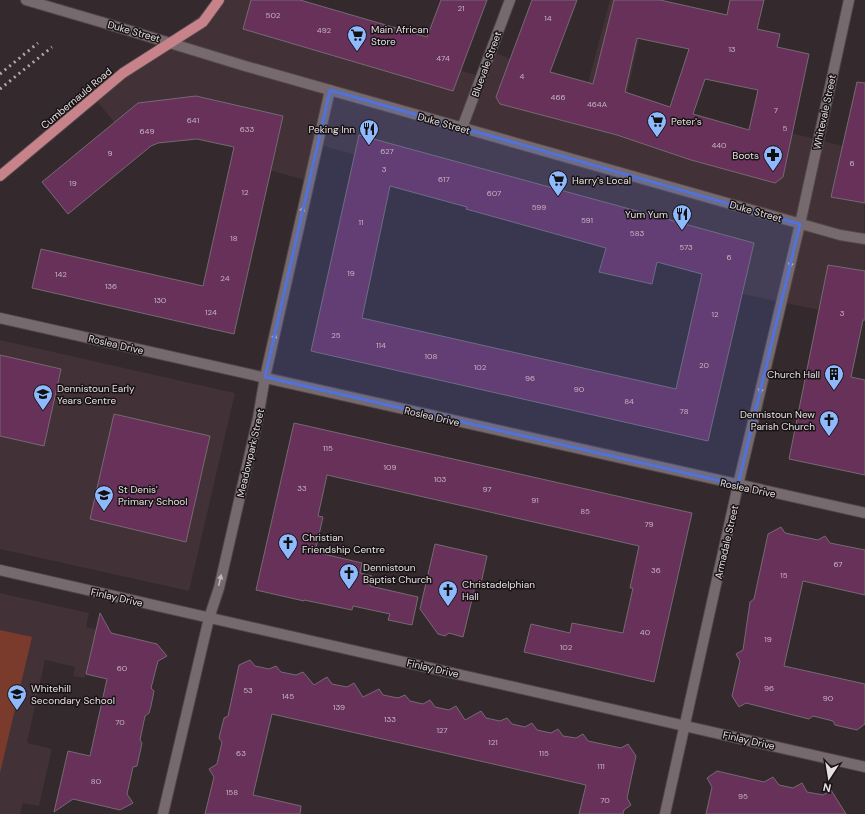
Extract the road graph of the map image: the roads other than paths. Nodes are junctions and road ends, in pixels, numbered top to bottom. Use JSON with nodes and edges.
{"nodes":[{"id":1,"x":26,"y":0,"type":"edge"},
{"id":2,"x":219,"y":0,"type":"edge"},
{"id":3,"x":510,"y":0,"type":"edge"},
{"id":4,"x":849,"y":0,"type":"edge"},
{"id":5,"x":170,"y":42,"type":"junction"},
{"id":6,"x":330,"y":90,"type":"junction"},
{"id":7,"x":462,"y":128,"type":"junction"},
{"id":8,"x":0,"y":176,"type":"edge"},
{"id":9,"x":800,"y":224,"type":"junction"},
{"id":10,"x":865,"y":239,"type":"edge"},
{"id":11,"x":0,"y":318,"type":"edge"},
{"id":12,"x":265,"y":377,"type":"junction"},
{"id":13,"x":738,"y":486,"type":"junction"},
{"id":14,"x":865,"y":513,"type":"edge"},
{"id":15,"x":0,"y":570,"type":"edge"},
{"id":16,"x":209,"y":618,"type":"junction"},
{"id":17,"x":685,"y":725,"type":"junction"},
{"id":18,"x":865,"y":767,"type":"edge"},
{"id":19,"x":164,"y":814,"type":"edge"},
{"id":20,"x":665,"y":814,"type":"edge"}],
"edges":[{"from":1,"to":5,"type":"street","name":"Duke Street","bridge":true},
{"from":2,"to":5,"type":"main road","name":"Cumbernauld Road"},
{"from":3,"to":7,"type":"street","name":"Bluevale Street"},
{"from":4,"to":9,"type":"street","name":"Whitevale Street"},
{"from":5,"to":6,"type":"street","name":"Duke Street"},
{"from":5,"to":8,"type":"main road","name":"Cumbernauld Road"},
{"from":6,"to":7,"type":"street","name":"Duke Street"},
{"from":12,"to":6,"type":"street","name":"Meadowpark Street","one_way":true},
{"from":7,"to":9,"type":"street","name":"Duke Street"},
{"from":9,"to":10,"type":"street","name":"Duke Street"},
{"from":9,"to":13,"type":"street","name":"Armadale Street","one_way":true},
{"from":11,"to":12,"type":"street","name":"Roslea Drive"},
{"from":12,"to":13,"type":"street","name":"Roslea Drive"},
{"from":16,"to":12,"type":"street","name":"Meadowpark Street","one_way":true},
{"from":13,"to":14,"type":"street","name":"Roslea Drive"},
{"from":13,"to":17,"type":"street","name":"Armadale Street"},
{"from":15,"to":16,"type":"street","name":"Finlay Drive"},
{"from":16,"to":17,"type":"street","name":"Finlay Drive"},
{"from":16,"to":19,"type":"street","name":"Meadowpark Street"},
{"from":17,"to":18,"type":"street","name":"Finlay Drive"},
{"from":17,"to":20,"type":"street","name":"Armadale Street"}]}
